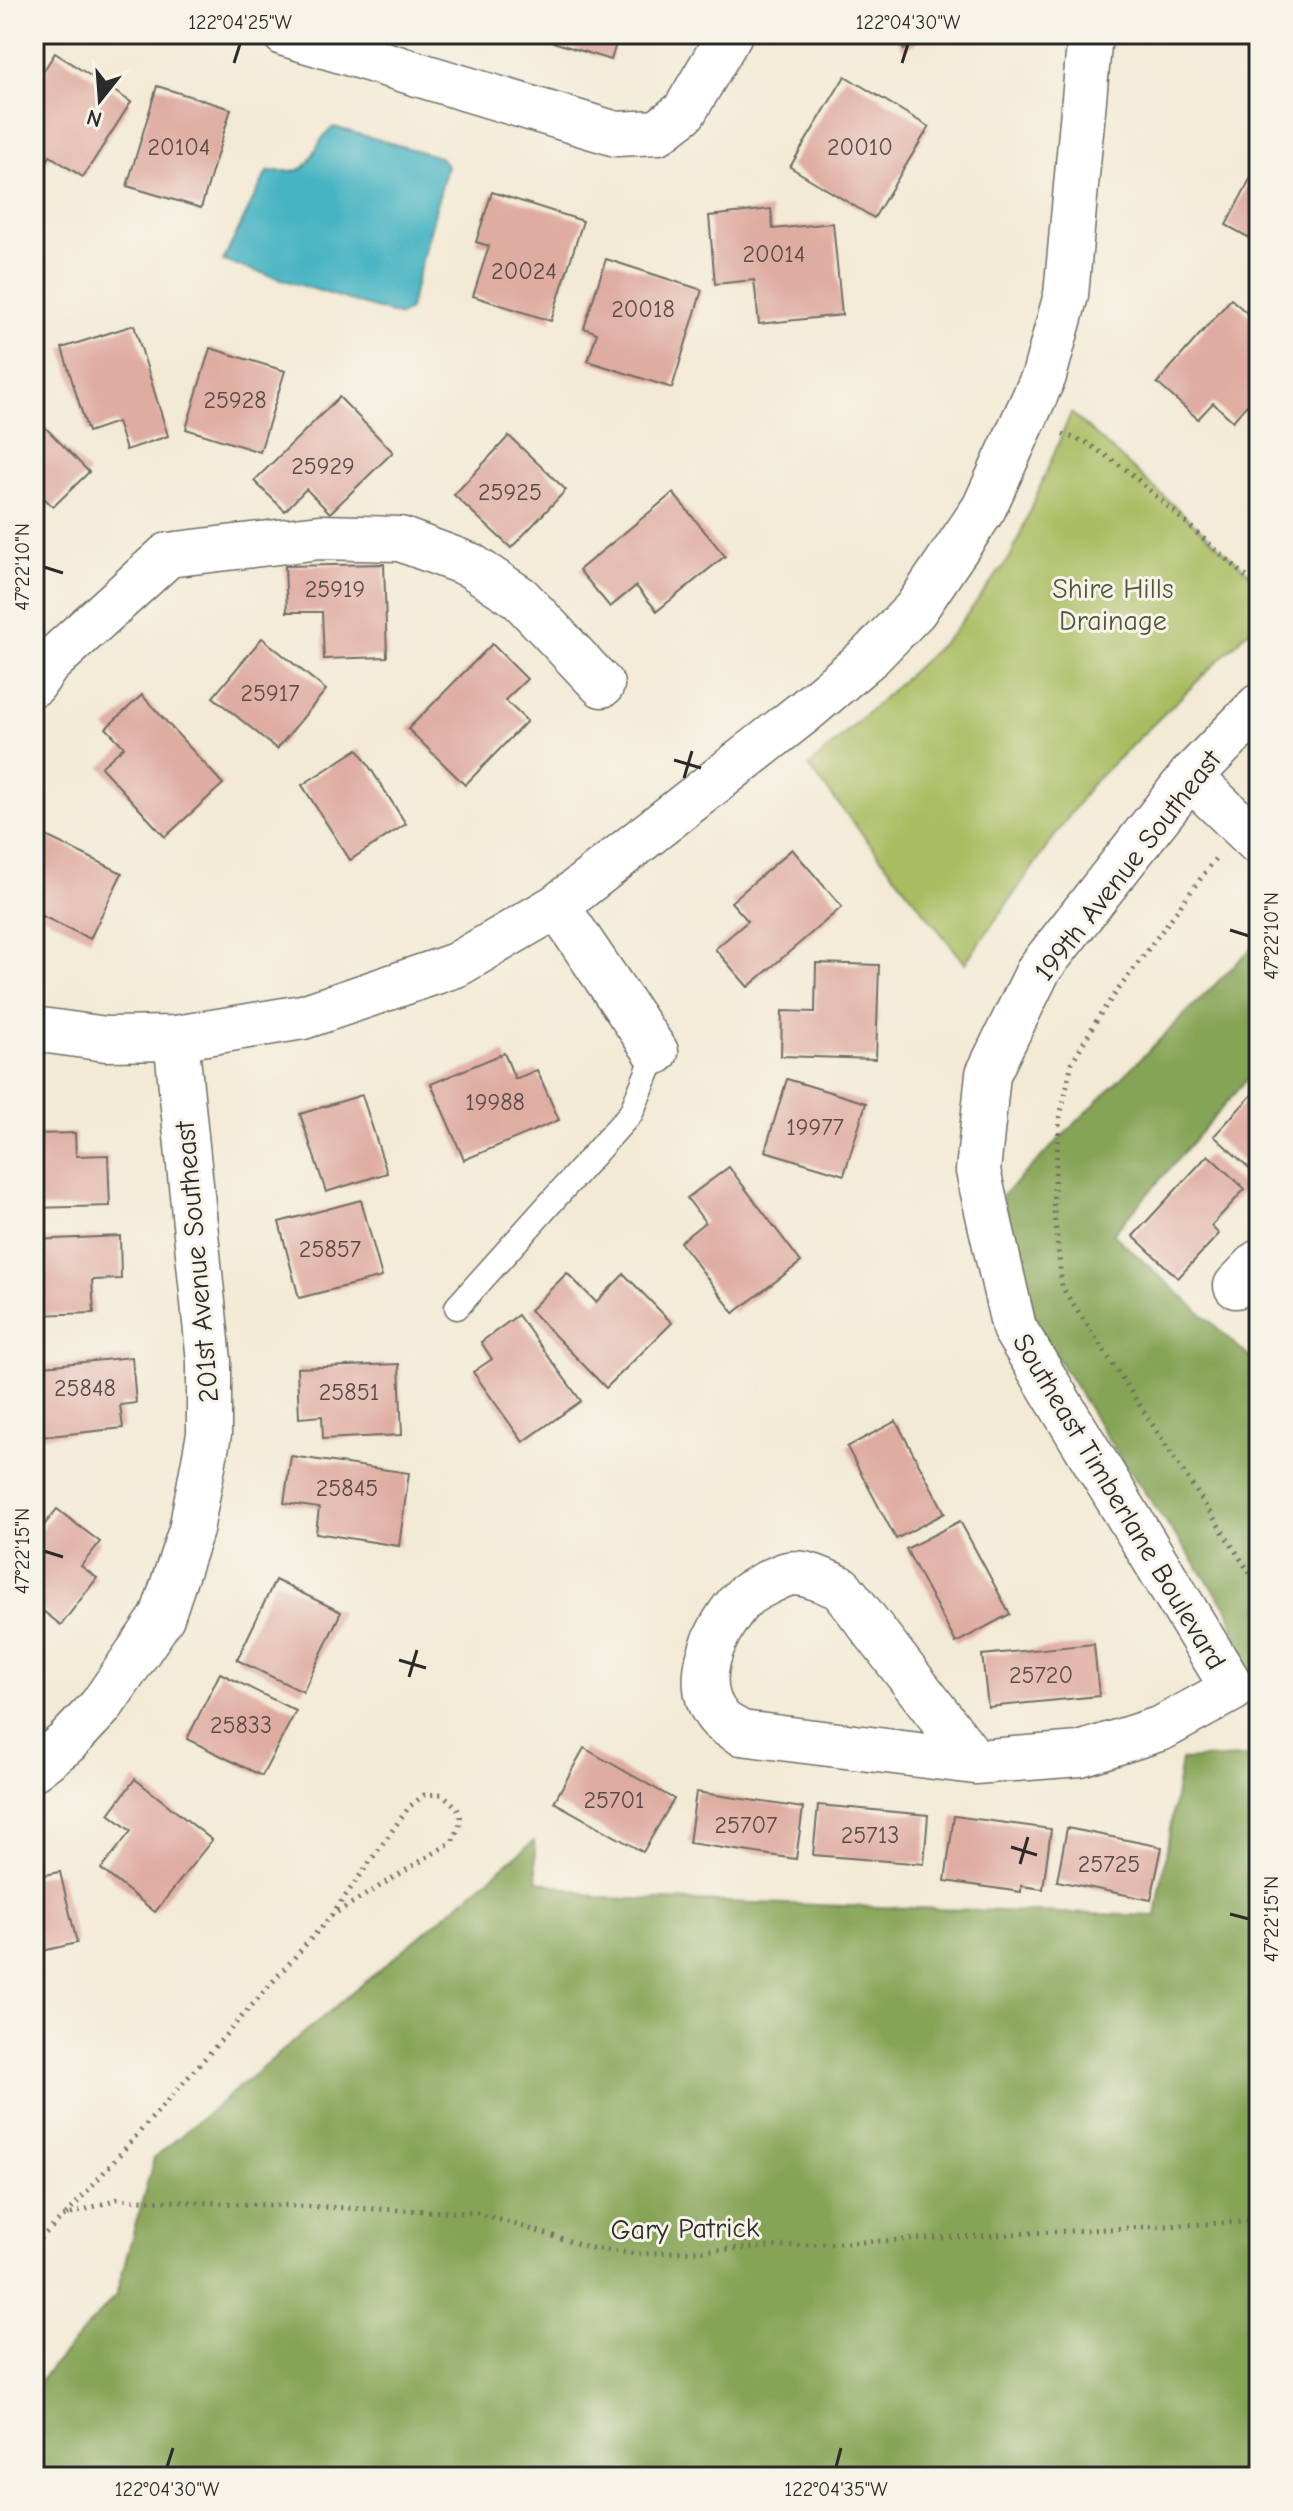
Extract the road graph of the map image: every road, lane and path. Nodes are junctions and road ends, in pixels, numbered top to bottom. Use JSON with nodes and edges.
{"nodes":[{"id":1,"x":285,"y":34,"type":"edge"},
{"id":2,"x":730,"y":34,"type":"edge"},
{"id":3,"x":1090,"y":34,"type":"edge"},
{"id":4,"x":1025,"y":419,"type":"junction"},
{"id":5,"x":1259,"y":588,"type":"edge"},
{"id":6,"x":34,"y":684,"type":"edge"},
{"id":7,"x":602,"y":685,"type":"dead end"},
{"id":8,"x":1259,"y":706,"type":"edge"},
{"id":9,"x":1190,"y":777,"type":"junction"},
{"id":10,"x":1250,"y":834,"type":"edge"},
{"id":11,"x":557,"y":906,"type":"junction"},
{"id":12,"x":34,"y":1029,"type":"edge"},
{"id":13,"x":176,"y":1038,"type":"junction"},
{"id":14,"x":656,"y":1052,"type":"joint"},
{"id":15,"x":978,"y":1171,"type":"joint"},
{"id":16,"x":457,"y":1307,"type":"dead end"},
{"id":17,"x":1259,"y":1587,"type":"edge"},
{"id":18,"x":975,"y":1762,"type":"junction"},
{"id":19,"x":34,"y":1768,"type":"edge"},
{"id":20,"x":331,"y":1916,"type":"junction"},
{"id":21,"x":63,"y":2217,"type":"junction"},
{"id":22,"x":1259,"y":2221,"type":"edge"},
{"id":23,"x":34,"y":2244,"type":"edge"}],
"edges":[{"from":1,"to":2,"type":"street"},
{"from":3,"to":4,"type":"street"},
{"from":4,"to":5,"type":"path"},
{"from":4,"to":11,"type":"street"},
{"from":6,"to":7,"type":"street"},
{"from":8,"to":9,"type":"street","name":"199th Avenue Southeast"},
{"from":9,"to":10,"type":"street"},
{"from":9,"to":15,"type":"street","name":"199th Avenue Southeast"},
{"from":10,"to":17,"type":"path"},
{"from":11,"to":13,"type":"street"},
{"from":11,"to":14,"type":"street"},
{"from":12,"to":13,"type":"street"},
{"from":13,"to":19,"type":"street","name":"201st Avenue Southeast"},
{"from":14,"to":16,"type":"lane"},
{"from":15,"to":18,"type":"street","name":"Southeast Timberlane Boulevard"},
{"from":18,"to":18,"type":"street"},
{"from":20,"to":20,"type":"path"},
{"from":20,"to":21,"type":"path"},
{"from":21,"to":22,"type":"path","name":"Gary Patrick"},
{"from":21,"to":23,"type":"path","name":"Gary Patrick"}]}
